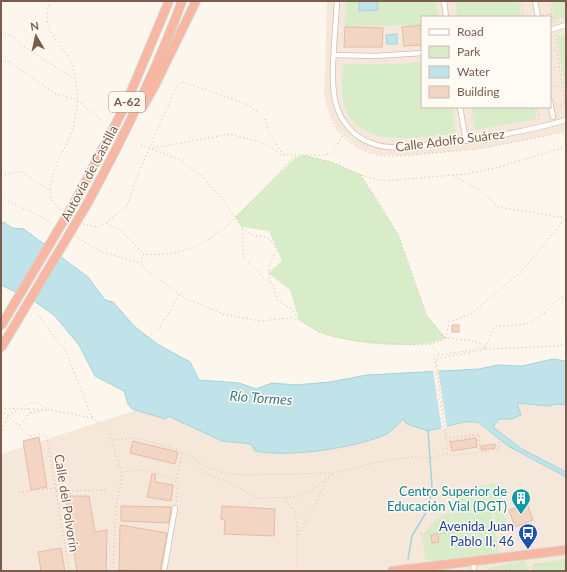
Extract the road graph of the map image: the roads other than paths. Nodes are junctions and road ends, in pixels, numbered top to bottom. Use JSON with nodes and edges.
{"nodes":[{"id":1,"x":169,"y":1,"type":"edge"},
{"id":2,"x":182,"y":1,"type":"edge"},
{"id":3,"x":196,"y":1,"type":"edge"},
{"id":4,"x":337,"y":1,"type":"edge"},
{"id":5,"x":444,"y":1,"type":"edge"},
{"id":6,"x":536,"y":1,"type":"edge"},
{"id":7,"x":446,"y":16,"type":"edge"},
{"id":8,"x":538,"y":16,"type":"edge"},
{"id":9,"x":566,"y":25,"type":"edge"},
{"id":10,"x":551,"y":30,"type":"edge"},
{"id":11,"x":421,"y":53,"type":"edge"},
{"id":12,"x":335,"y":55,"type":"junction"},
{"id":13,"x":460,"y":108,"type":"edge"},
{"id":14,"x":551,"y":108,"type":"edge"},
{"id":15,"x":552,"y":117,"type":"dead end"},
{"id":16,"x":566,"y":120,"type":"edge"},
{"id":17,"x":466,"y":141,"type":"junction"},
{"id":18,"x":115,"y":154,"type":"junction"},
{"id":19,"x":1,"y":326,"type":"edge"},
{"id":20,"x":1,"y":348,"type":"edge"},
{"id":21,"x":175,"y":508,"type":"road end"},
{"id":22,"x":566,"y":550,"type":"edge"},
{"id":23,"x":473,"y":561,"type":"junction"},
{"id":24,"x":420,"y":569,"type":"edge"},
{"id":25,"x":164,"y":571,"type":"edge"},
{"id":26,"x":392,"y":571,"type":"edge"},
{"id":27,"x":474,"y":571,"type":"edge"}],
"edges":[{"from":1,"to":19,"type":"highway","name":"Autovía de Castilla","number":"A-62","bridge":true},
{"from":2,"to":18,"type":"highway","name":"Autovía de Castilla","number":"A-62"},
{"from":3,"to":18,"type":"highway"},
{"from":4,"to":12,"type":"street","name":"Calle Adolfo Suárez"},
{"from":5,"to":7,"type":"street"},
{"from":6,"to":8,"type":"street"},
{"from":9,"to":10,"type":"street"},
{"from":11,"to":12,"type":"street"},
{"from":12,"to":17,"type":"street","name":"Calle Adolfo Suárez"},
{"from":13,"to":17,"type":"street"},
{"from":14,"to":15,"type":"street"},
{"from":16,"to":17,"type":"street","name":"Calle Adolfo Suárez"},
{"from":18,"to":20,"type":"highway","name":"Autovía de Castilla","number":"A-62","bridge":true},
{"from":21,"to":25,"type":"street"},
{"from":22,"to":23,"type":"highway"},
{"from":23,"to":24,"type":"highway"},
{"from":23,"to":27,"type":"street"},
{"from":24,"to":26,"type":"highway"}]}
